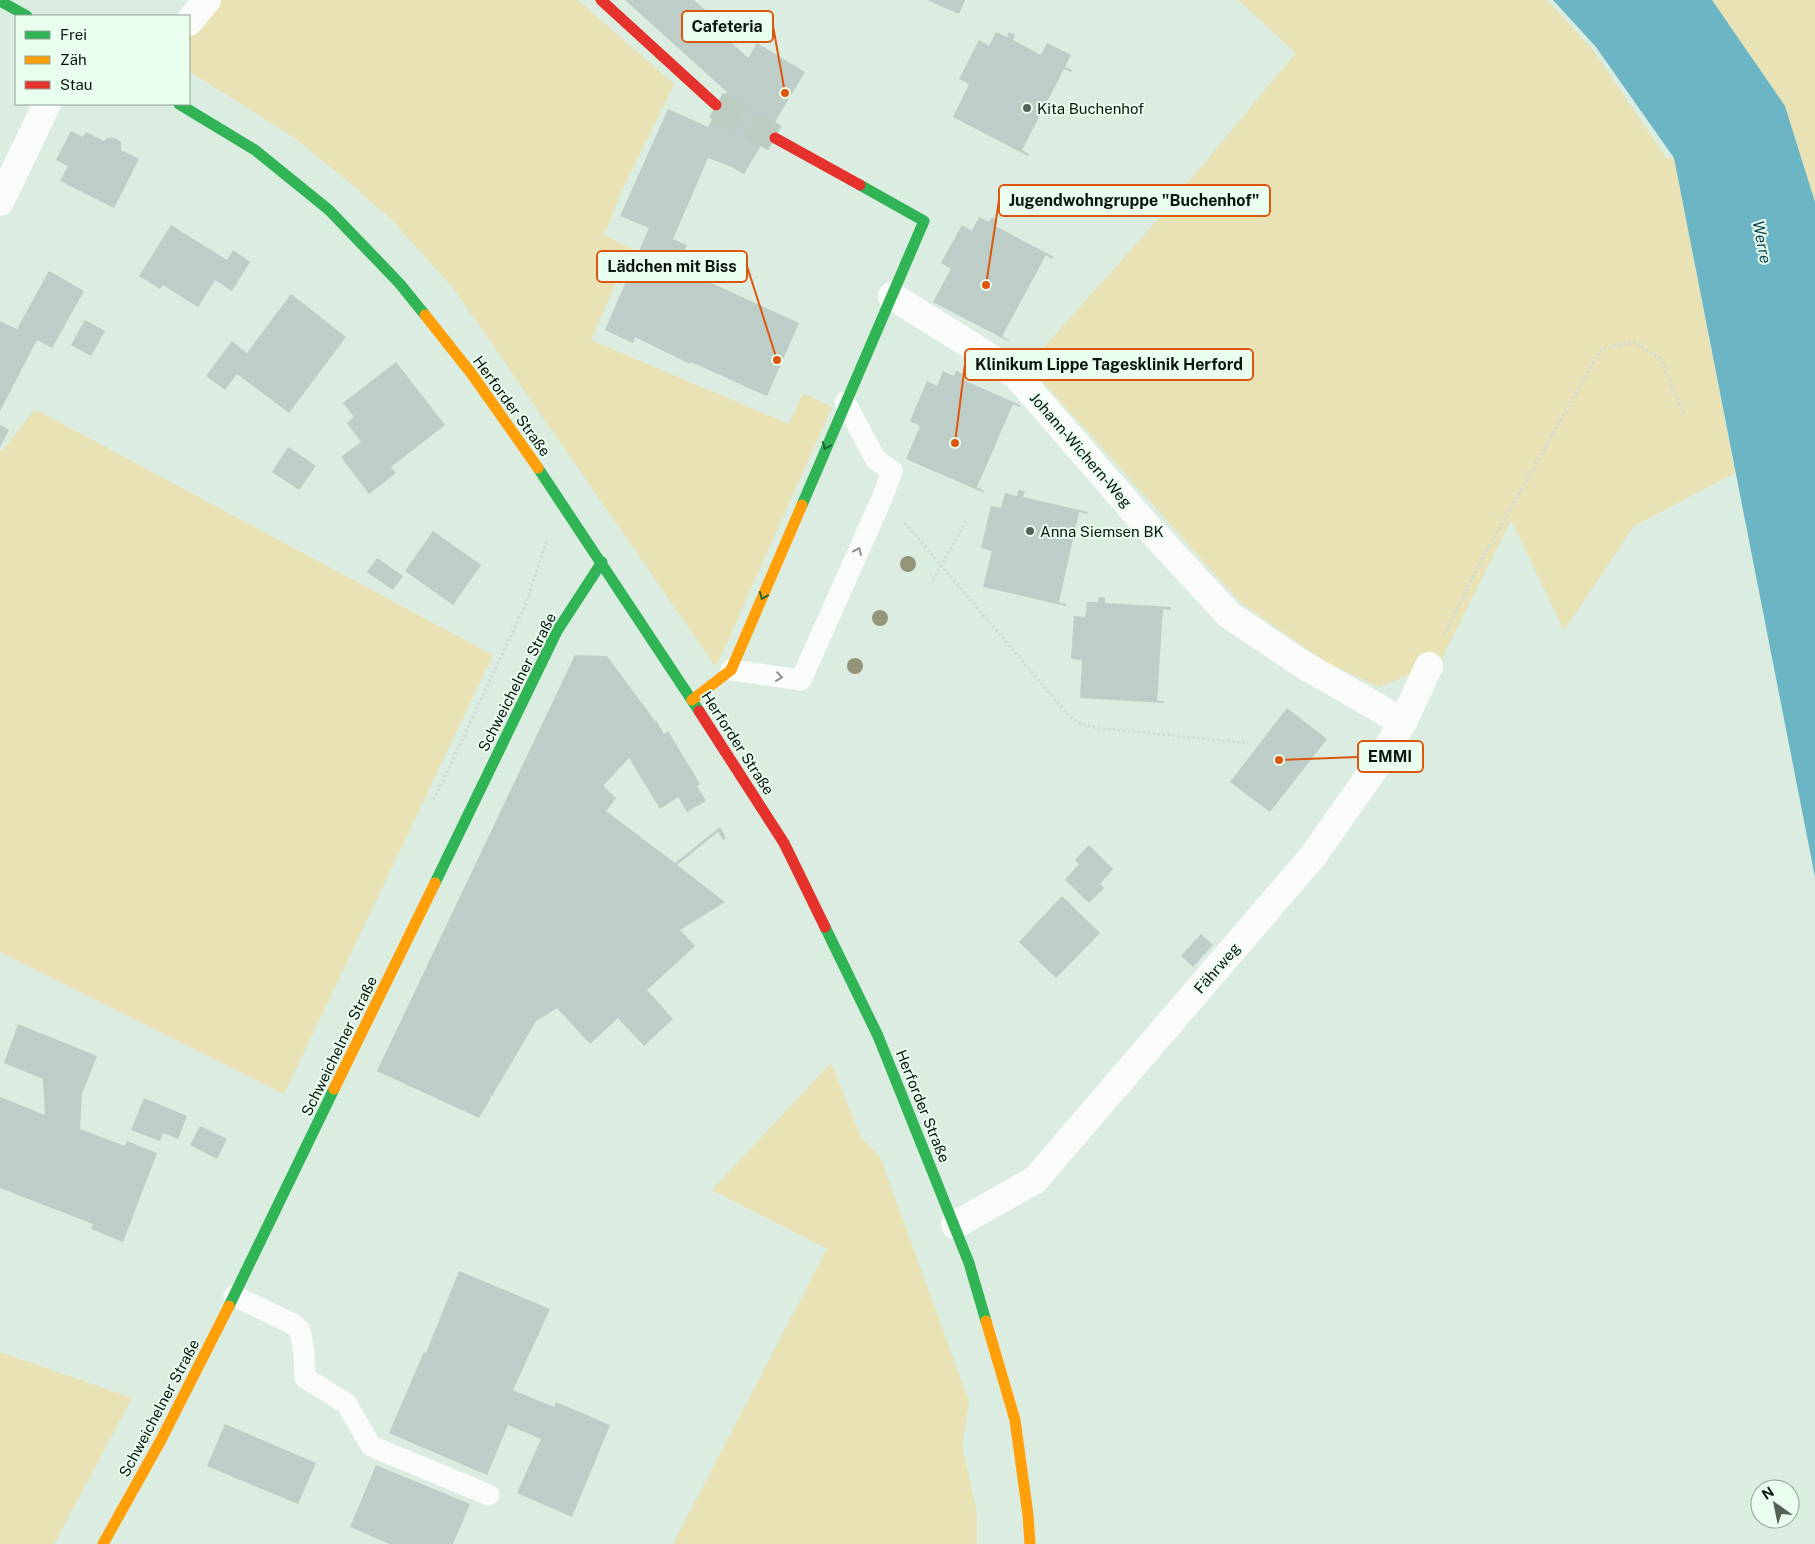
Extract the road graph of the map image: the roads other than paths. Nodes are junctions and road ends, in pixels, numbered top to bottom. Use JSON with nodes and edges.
{"nodes":[{"id":1,"x":207,"y":0,"type":"edge"},
{"id":2,"x":601,"y":0,"type":"edge"},
{"id":3,"x":0,"y":1,"type":"edge"},
{"id":4,"x":26,"y":15,"type":"edge"},
{"id":5,"x":190,"y":21,"type":"edge"},
{"id":6,"x":47,"y":105,"type":"edge"},
{"id":7,"x":181,"y":105,"type":"edge"},
{"id":8,"x":716,"y":105,"type":"tunnel mouth"},
{"id":9,"x":775,"y":138,"type":"tunnel mouth"},
{"id":10,"x":0,"y":202,"type":"edge"},
{"id":11,"x":892,"y":296,"type":"junction"},
{"id":12,"x":845,"y":402,"type":"junction"},
{"id":13,"x":602,"y":562,"type":"junction"},
{"id":14,"x":1429,"y":666,"type":"road end"},
{"id":15,"x":731,"y":670,"type":"junction"},
{"id":16,"x":692,"y":700,"type":"junction"},
{"id":17,"x":1404,"y":722,"type":"junction"},
{"id":18,"x":955,"y":1225,"type":"junction"},
{"id":19,"x":234,"y":1296,"type":"junction"},
{"id":20,"x":489,"y":1495,"type":"dead end"},
{"id":21,"x":103,"y":1544,"type":"edge"},
{"id":22,"x":1030,"y":1544,"type":"edge"}],
"edges":[{"from":1,"to":5,"type":"street"},
{"from":2,"to":8,"type":"street"},
{"from":3,"to":4,"type":"street"},
{"from":6,"to":10,"type":"street"},
{"from":7,"to":13,"type":"street","name":"Herforder Straße"},
{"from":9,"to":11,"type":"street"},
{"from":11,"to":12,"type":"street"},
{"from":11,"to":17,"type":"street","name":"Johann-Wichern-Weg"},
{"from":12,"to":15,"type":"street","one_way":true},
{"from":15,"to":12,"type":"lane","one_way":true},
{"from":13,"to":16,"type":"street","name":"Herforder Straße"},
{"from":13,"to":19,"type":"street","name":"Schweichelner Straße"},
{"from":14,"to":17,"type":"street","name":"Fährweg"},
{"from":15,"to":16,"type":"street"},
{"from":16,"to":18,"type":"street","name":"Herforder Straße"},
{"from":17,"to":18,"type":"street","name":"Fährweg"},
{"from":18,"to":22,"type":"street","name":"Herforder Straße"},
{"from":19,"to":20,"type":"lane"},
{"from":19,"to":21,"type":"street","name":"Schweichelner Straße"}]}
